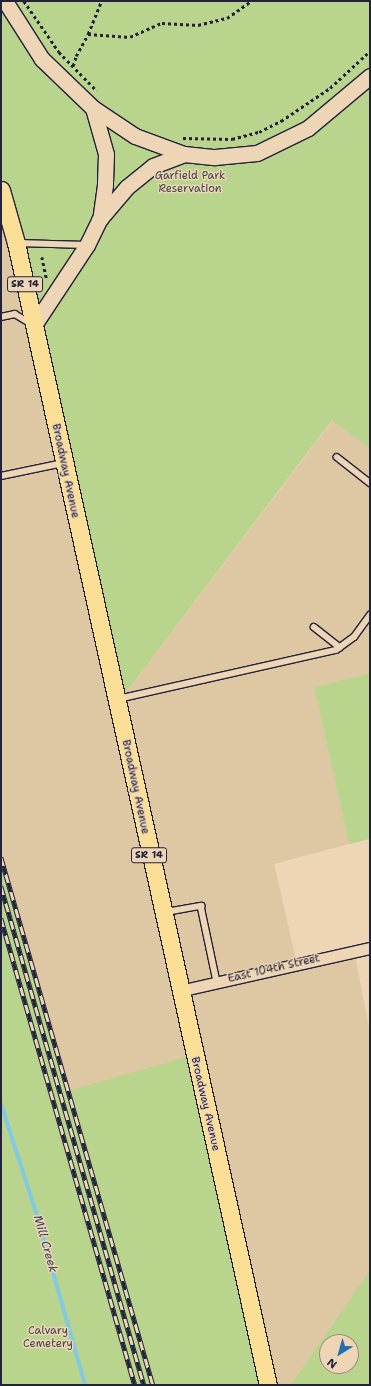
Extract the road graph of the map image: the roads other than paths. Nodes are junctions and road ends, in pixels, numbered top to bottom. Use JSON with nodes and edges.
{"nodes":[{"id":1,"x":5,"y":1,"type":"edge"},
{"id":2,"x":370,"y":76,"type":"edge"},
{"id":3,"x":92,"y":108,"type":"junction"},
{"id":4,"x":184,"y":154,"type":"junction"},
{"id":5,"x":1,"y":190,"type":"edge"},
{"id":6,"x":100,"y":220,"type":"junction"},
{"id":7,"x":16,"y":242,"type":"junction"},
{"id":8,"x":87,"y":245,"type":"junction"},
{"id":9,"x":1,"y":317,"type":"edge"},
{"id":10,"x":34,"y":325,"type":"junction"},
{"id":11,"x":337,"y":457,"type":"dead end"},
{"id":12,"x":64,"y":463,"type":"junction"},
{"id":13,"x":1,"y":476,"type":"edge"},
{"id":14,"x":370,"y":483,"type":"edge"},
{"id":15,"x":370,"y":615,"type":"edge"},
{"id":16,"x":314,"y":627,"type":"dead end"},
{"id":17,"x":340,"y":647,"type":"junction"},
{"id":18,"x":115,"y":699,"type":"junction"},
{"id":19,"x":162,"y":913,"type":"junction"},
{"id":20,"x":370,"y":948,"type":"edge"},
{"id":21,"x":217,"y":982,"type":"junction"},
{"id":22,"x":179,"y":991,"type":"junction"},
{"id":23,"x":268,"y":1385,"type":"edge"}],
"edges":[{"from":1,"to":3,"type":"street"},
{"from":2,"to":4,"type":"street"},
{"from":3,"to":4,"type":"street"},
{"from":3,"to":6,"type":"street"},
{"from":4,"to":6,"type":"street"},
{"from":5,"to":7,"type":"main road","name":"Broadway Avenue","number":"SR 14"},
{"from":6,"to":8,"type":"street"},
{"from":7,"to":8,"type":"lane"},
{"from":7,"to":10,"type":"main road","name":"Broadway Avenue","number":"SR 14"},
{"from":8,"to":10,"type":"street"},
{"from":9,"to":10,"type":"lane"},
{"from":10,"to":12,"type":"main road","name":"Broadway Avenue","number":"SR 14"},
{"from":11,"to":14,"type":"lane"},
{"from":12,"to":13,"type":"lane"},
{"from":12,"to":18,"type":"main road","name":"Broadway Avenue","number":"SR 14"},
{"from":15,"to":17,"type":"lane"},
{"from":16,"to":17,"type":"lane"},
{"from":17,"to":18,"type":"lane"},
{"from":18,"to":19,"type":"main road","name":"Broadway Avenue","number":"SR 14"},
{"from":19,"to":21,"type":"lane"},
{"from":19,"to":22,"type":"main road","name":"Broadway Avenue","number":"SR 14"},
{"from":20,"to":21,"type":"street","name":"East 104th Street"},
{"from":21,"to":22,"type":"street","name":"East 104th Street"},
{"from":22,"to":23,"type":"main road","name":"Broadway Avenue","number":"SR 14"}]}
